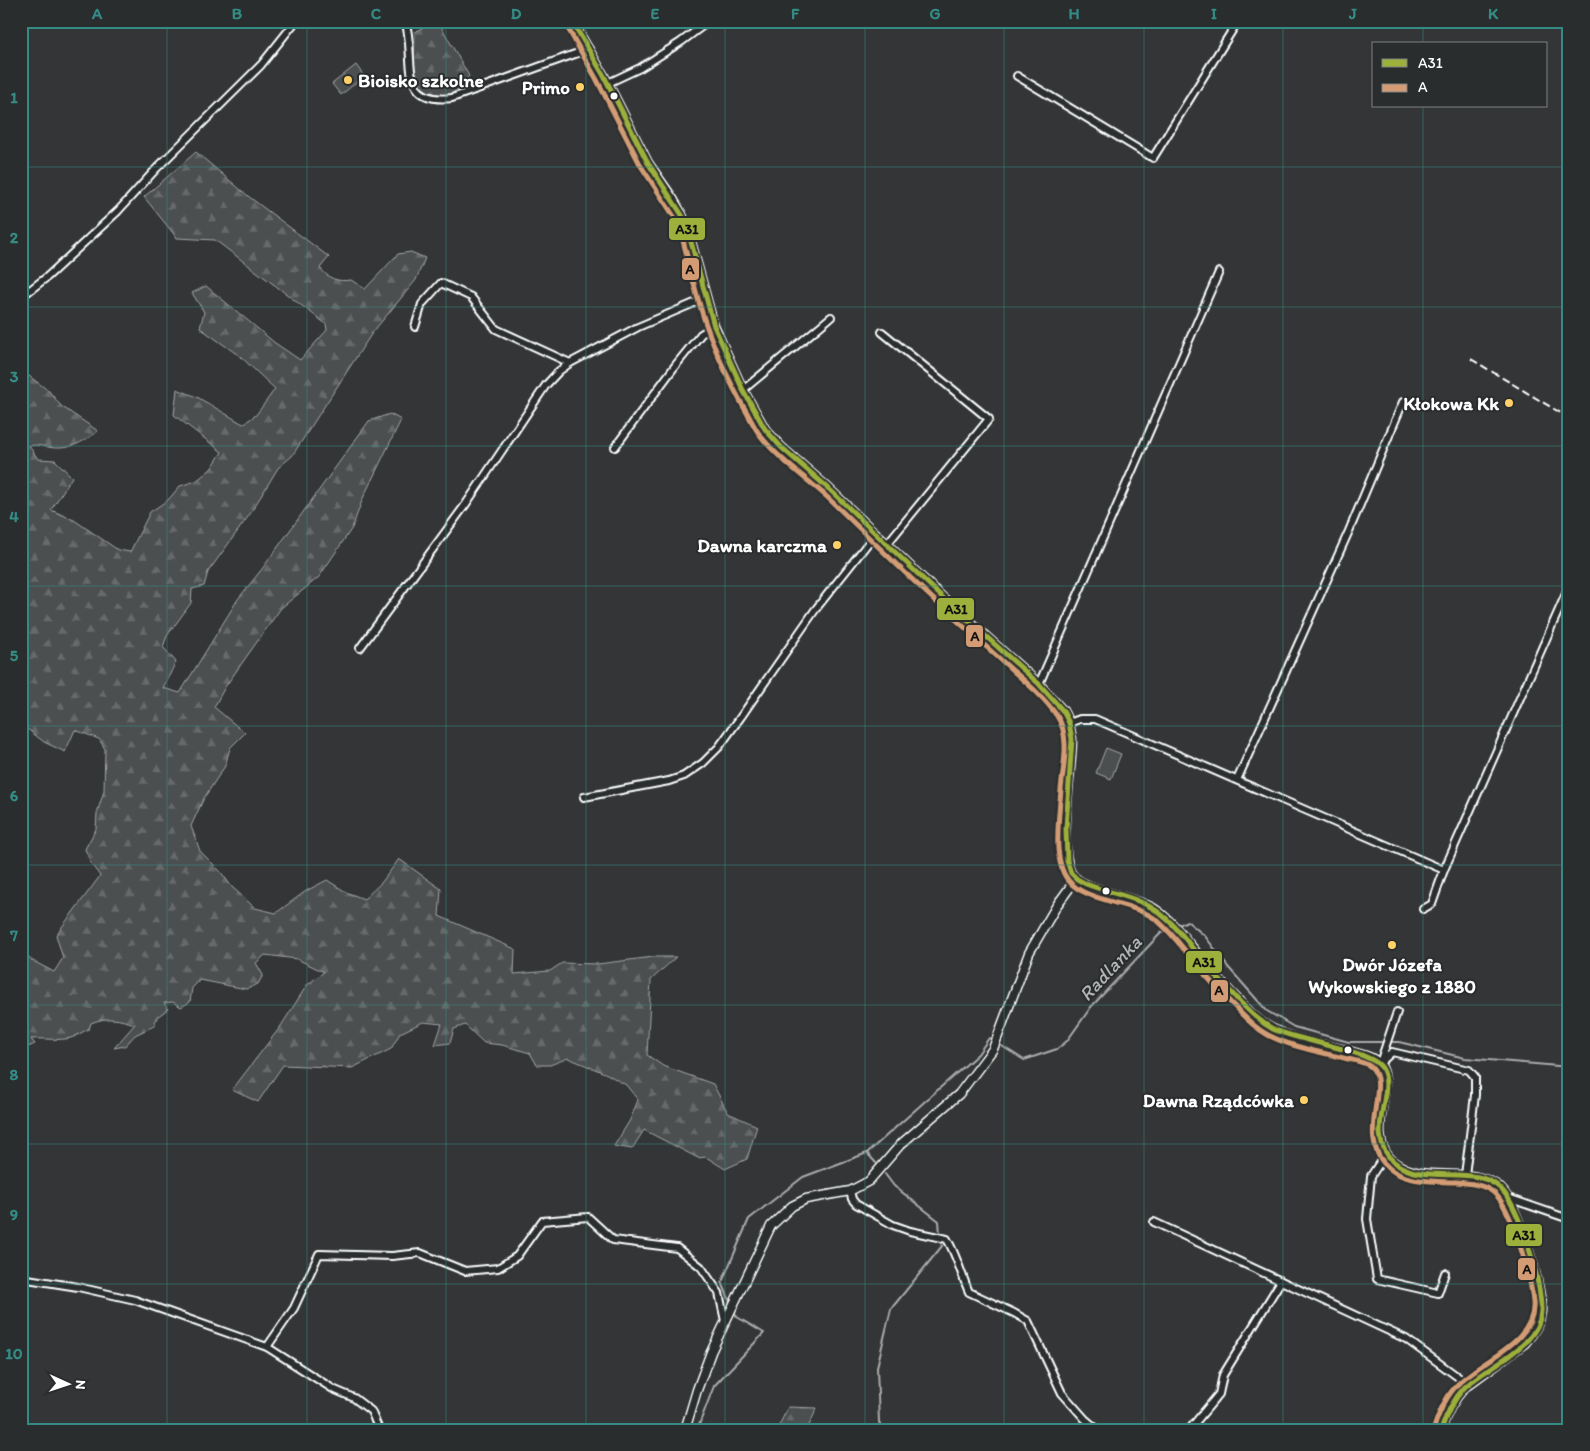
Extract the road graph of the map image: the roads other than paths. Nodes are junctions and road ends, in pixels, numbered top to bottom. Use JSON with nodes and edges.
{"nodes":[{"id":1,"x":296,"y":21,"type":"edge"},
{"id":2,"x":405,"y":21,"type":"edge"},
{"id":3,"x":572,"y":21,"type":"edge"},
{"id":4,"x":709,"y":21,"type":"edge"},
{"id":5,"x":1238,"y":21,"type":"edge"},
{"id":6,"x":589,"y":49,"type":"junction"},
{"id":7,"x":1018,"y":76,"type":"dead end"},
{"id":8,"x":608,"y":83,"type":"junction"},
{"id":9,"x":1219,"y":272,"type":"dead end"},
{"id":10,"x":21,"y":297,"type":"edge"},
{"id":11,"x":706,"y":298,"type":"junction"},
{"id":12,"x":831,"y":318,"type":"dead end"},
{"id":13,"x":714,"y":326,"type":"junction"},
{"id":14,"x":415,"y":327,"type":"dead end"},
{"id":15,"x":882,"y":332,"type":"dead end"},
{"id":16,"x":570,"y":363,"type":"junction"},
{"id":17,"x":743,"y":390,"type":"junction"},
{"id":18,"x":1404,"y":402,"type":"dead end"},
{"id":19,"x":615,"y":447,"type":"dead end"},
{"id":20,"x":876,"y":533,"type":"junction"},
{"id":21,"x":887,"y":544,"type":"junction"},
{"id":22,"x":1569,"y":587,"type":"edge"},
{"id":23,"x":360,"y":648,"type":"dead end"},
{"id":24,"x":1039,"y":684,"type":"junction"},
{"id":25,"x":1069,"y":724,"type":"junction"},
{"id":26,"x":1237,"y":780,"type":"junction"},
{"id":27,"x":584,"y":797,"type":"dead end"},
{"id":28,"x":1444,"y":870,"type":"junction"},
{"id":29,"x":1076,"y":878,"type":"junction"},
{"id":30,"x":1423,"y":909,"type":"dead end"},
{"id":31,"x":1396,"y":1012,"type":"dead end"},
{"id":32,"x":1379,"y":1064,"type":"junction"},
{"id":33,"x":1386,"y":1153,"type":"junction"},
{"id":34,"x":1465,"y":1175,"type":"junction"},
{"id":35,"x":850,"y":1192,"type":"junction"},
{"id":36,"x":1508,"y":1198,"type":"junction"},
{"id":37,"x":1569,"y":1219,"type":"edge"},
{"id":38,"x":1154,"y":1222,"type":"dead end"},
{"id":39,"x":1445,"y":1273,"type":"dead end"},
{"id":40,"x":21,"y":1278,"type":"edge"},
{"id":41,"x":1281,"y":1281,"type":"junction"},
{"id":42,"x":725,"y":1321,"type":"junction"},
{"id":43,"x":267,"y":1347,"type":"junction"},
{"id":44,"x":1468,"y":1385,"type":"junction"},
{"id":45,"x":378,"y":1430,"type":"edge"},
{"id":46,"x":685,"y":1430,"type":"edge"},
{"id":47,"x":1098,"y":1430,"type":"edge"},
{"id":48,"x":1189,"y":1430,"type":"edge"},
{"id":49,"x":1441,"y":1430,"type":"edge"}],
"edges":[{"from":1,"to":10,"type":"street"},
{"from":2,"to":6,"type":"street"},
{"from":3,"to":6,"type":"street"},
{"from":4,"to":8,"type":"street"},
{"from":5,"to":7,"type":"street"},
{"from":6,"to":8,"type":"street"},
{"from":8,"to":11,"type":"street"},
{"from":9,"to":24,"type":"street"},
{"from":11,"to":13,"type":"street"},
{"from":11,"to":16,"type":"street"},
{"from":12,"to":17,"type":"street"},
{"from":13,"to":17,"type":"street"},
{"from":13,"to":19,"type":"street"},
{"from":14,"to":16,"type":"street"},
{"from":15,"to":21,"type":"street"},
{"from":16,"to":23,"type":"street"},
{"from":17,"to":20,"type":"street"},
{"from":18,"to":26,"type":"street"},
{"from":20,"to":21,"type":"street"},
{"from":20,"to":27,"type":"street"},
{"from":21,"to":24,"type":"street"},
{"from":22,"to":28,"type":"street"},
{"from":24,"to":25,"type":"street"},
{"from":25,"to":26,"type":"street"},
{"from":25,"to":29,"type":"street"},
{"from":26,"to":28,"type":"street"},
{"from":28,"to":30,"type":"street"},
{"from":29,"to":32,"type":"street"},
{"from":29,"to":35,"type":"street"},
{"from":31,"to":32,"type":"street"},
{"from":32,"to":33,"type":"street"},
{"from":32,"to":34,"type":"street"},
{"from":33,"to":34,"type":"street"},
{"from":33,"to":39,"type":"street"},
{"from":34,"to":36,"type":"street"},
{"from":35,"to":42,"type":"street"},
{"from":35,"to":47,"type":"street"},
{"from":36,"to":37,"type":"street"},
{"from":36,"to":44,"type":"street"},
{"from":38,"to":41,"type":"street"},
{"from":40,"to":43,"type":"street"},
{"from":41,"to":44,"type":"street"},
{"from":41,"to":48,"type":"street"},
{"from":42,"to":43,"type":"street"},
{"from":42,"to":46,"type":"street"},
{"from":43,"to":45,"type":"street"},
{"from":44,"to":49,"type":"street"}]}
